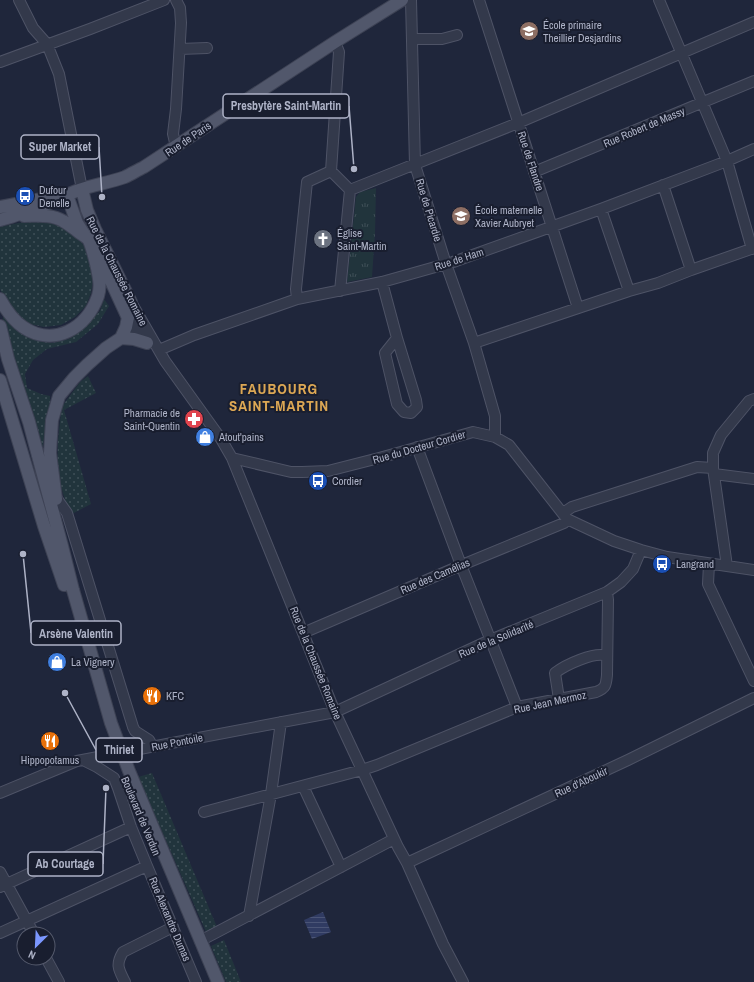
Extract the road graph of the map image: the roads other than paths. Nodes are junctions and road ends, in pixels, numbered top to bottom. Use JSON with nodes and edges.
{"nodes":[{"id":1,"x":19,"y":0,"type":"edge"},
{"id":2,"x":164,"y":0,"type":"edge"},
{"id":3,"x":176,"y":0,"type":"edge"},
{"id":4,"x":402,"y":0,"type":"edge"},
{"id":5,"x":411,"y":0,"type":"edge"},
{"id":6,"x":479,"y":0,"type":"edge"},
{"id":7,"x":659,"y":0,"type":"edge"},
{"id":8,"x":754,"y":22,"type":"edge"},
{"id":9,"x":457,"y":35,"type":"dead end"},
{"id":10,"x":412,"y":39,"type":"junction"},
{"id":11,"x":335,"y":42,"type":"junction"},
{"id":12,"x":47,"y":44,"type":"junction"},
{"id":13,"x":207,"y":48,"type":"dead end"},
{"id":14,"x":180,"y":49,"type":"junction"},
{"id":15,"x":681,"y":53,"type":"junction"},
{"id":16,"x":0,"y":62,"type":"edge"},
{"id":17,"x":754,"y":81,"type":"edge"},
{"id":18,"x":702,"y":102,"type":"junction"},
{"id":19,"x":518,"y":123,"type":"junction"},
{"id":20,"x":176,"y":147,"type":"junction"},
{"id":21,"x":754,"y":149,"type":"edge"},
{"id":22,"x":727,"y":161,"type":"junction"},
{"id":23,"x":415,"y":165,"type":"junction"},
{"id":24,"x":331,"y":171,"type":"junction"},
{"id":25,"x":534,"y":172,"type":"junction"},
{"id":26,"x":663,"y":185,"type":"junction"},
{"id":27,"x":82,"y":189,"type":"junction"},
{"id":28,"x":350,"y":190,"type":"junction"},
{"id":29,"x":67,"y":195,"type":"junction"},
{"id":30,"x":0,"y":206,"type":"edge"},
{"id":31,"x":601,"y":209,"type":"junction"},
{"id":32,"x":6,"y":218,"type":"edge"},
{"id":33,"x":552,"y":226,"type":"junction"},
{"id":34,"x":88,"y":240,"type":"junction"},
{"id":35,"x":753,"y":248,"type":"edge"},
{"id":36,"x":446,"y":264,"type":"junction"},
{"id":37,"x":692,"y":270,"type":"junction"},
{"id":38,"x":382,"y":282,"type":"junction"},
{"id":39,"x":340,"y":290,"type":"junction"},
{"id":40,"x":629,"y":290,"type":"junction"},
{"id":41,"x":0,"y":299,"type":"edge"},
{"id":42,"x":297,"y":299,"type":"junction"},
{"id":43,"x":131,"y":302,"type":"junction"},
{"id":44,"x":578,"y":308,"type":"junction"},
{"id":45,"x":128,"y":318,"type":"junction"},
{"id":46,"x":0,"y":326,"type":"edge"},
{"id":47,"x":121,"y":338,"type":"junction"},
{"id":48,"x":397,"y":338,"type":"junction"},
{"id":49,"x":147,"y":342,"type":"junction"},
{"id":50,"x":474,"y":343,"type":"junction"},
{"id":51,"x":159,"y":350,"type":"junction"},
{"id":52,"x":0,"y":380,"type":"edge"},
{"id":53,"x":752,"y":400,"type":"edge"},
{"id":54,"x":0,"y":405,"type":"edge"},
{"id":55,"x":495,"y":437,"type":"junction"},
{"id":56,"x":417,"y":447,"type":"junction"},
{"id":57,"x":232,"y":458,"type":"junction"},
{"id":58,"x":714,"y":471,"type":"junction"},
{"id":59,"x":754,"y":479,"type":"edge"},
{"id":60,"x":55,"y":496,"type":"junction"},
{"id":61,"x":565,"y":516,"type":"junction"},
{"id":62,"x":44,"y":526,"type":"junction"},
{"id":63,"x":62,"y":546,"type":"junction"},
{"id":64,"x":641,"y":550,"type":"junction"},
{"id":65,"x":709,"y":564,"type":"junction"},
{"id":66,"x":460,"y":566,"type":"junction"},
{"id":67,"x":727,"y":566,"type":"junction"},
{"id":68,"x":754,"y":570,"type":"edge"},
{"id":69,"x":607,"y":592,"type":"junction"},
{"id":70,"x":303,"y":633,"type":"junction"},
{"id":71,"x":490,"y":640,"type":"junction"},
{"id":72,"x":607,"y":656,"type":"junction"},
{"id":73,"x":754,"y":681,"type":"edge"},
{"id":74,"x":754,"y":698,"type":"edge"},
{"id":75,"x":559,"y":699,"type":"junction"},
{"id":76,"x":517,"y":707,"type":"junction"},
{"id":77,"x":335,"y":712,"type":"junction"},
{"id":78,"x":282,"y":722,"type":"junction"},
{"id":79,"x":153,"y":746,"type":"junction"},
{"id":80,"x":119,"y":753,"type":"junction"},
{"id":81,"x":83,"y":760,"type":"junction"},
{"id":82,"x":362,"y":770,"type":"junction"},
{"id":83,"x":303,"y":786,"type":"junction"},
{"id":84,"x":0,"y":793,"type":"edge"},
{"id":85,"x":271,"y":794,"type":"junction"},
{"id":86,"x":204,"y":812,"type":"dead end"},
{"id":87,"x":131,"y":826,"type":"junction"},
{"id":88,"x":394,"y":839,"type":"junction"},
{"id":89,"x":407,"y":863,"type":"junction"},
{"id":90,"x":147,"y":866,"type":"junction"},
{"id":91,"x":341,"y":867,"type":"junction"},
{"id":92,"x":0,"y":872,"type":"edge"},
{"id":93,"x":3,"y":886,"type":"edge"},
{"id":94,"x":249,"y":916,"type":"junction"},
{"id":95,"x":26,"y":921,"type":"junction"},
{"id":96,"x":29,"y":926,"type":"edge"},
{"id":97,"x":173,"y":927,"type":"junction"},
{"id":98,"x":0,"y":933,"type":"edge"},
{"id":99,"x":197,"y":943,"type":"junction"},
{"id":100,"x":51,"y":966,"type":"edge"},
{"id":101,"x":60,"y":982,"type":"edge"},
{"id":102,"x":125,"y":982,"type":"edge"},
{"id":103,"x":196,"y":982,"type":"edge"},
{"id":104,"x":210,"y":982,"type":"edge"},
{"id":105,"x":218,"y":982,"type":"edge"},
{"id":106,"x":463,"y":982,"type":"edge"}],
"edges":[{"from":1,"to":12,"type":"street"},
{"from":2,"to":12,"type":"street"},
{"from":3,"to":14,"type":"street"},
{"from":4,"to":11,"type":"main road","name":"Rue de Paris"},
{"from":5,"to":10,"type":"street","name":"Rue de Picardie"},
{"from":6,"to":19,"type":"street","name":"Rue de Flandre"},
{"from":7,"to":15,"type":"street"},
{"from":8,"to":15,"type":"street"},
{"from":9,"to":10,"type":"street"},
{"from":10,"to":23,"type":"street","name":"Rue de Picardie"},
{"from":11,"to":20,"type":"main road","name":"Rue de Paris"},
{"from":11,"to":24,"type":"street"},
{"from":12,"to":16,"type":"street"},
{"from":12,"to":27,"type":"street"},
{"from":13,"to":14,"type":"street"},
{"from":14,"to":20,"type":"street"},
{"from":15,"to":18,"type":"street"},
{"from":15,"to":19,"type":"street"},
{"from":17,"to":18,"type":"street","name":"Rue Robert de Massy"},
{"from":18,"to":22,"type":"street"},
{"from":18,"to":25,"type":"street","name":"Rue Robert de Massy"},
{"from":19,"to":23,"type":"street"},
{"from":19,"to":25,"type":"street","name":"Rue de Flandre"},
{"from":20,"to":27,"type":"main road","name":"Rue de Paris"},
{"from":21,"to":22,"type":"street","name":"Rue de Ham"},
{"from":22,"to":26,"type":"street","name":"Rue de Ham"},
{"from":22,"to":35,"type":"street"},
{"from":23,"to":28,"type":"street"},
{"from":23,"to":36,"type":"street","name":"Rue de Picardie"},
{"from":24,"to":28,"type":"street"},
{"from":24,"to":42,"type":"street"},
{"from":25,"to":33,"type":"street","name":"Rue de Flandre"},
{"from":26,"to":31,"type":"street","name":"Rue de Ham"},
{"from":26,"to":37,"type":"street"},
{"from":27,"to":29,"type":"main road","name":"Rue de Paris"},
{"from":27,"to":43,"type":"main road","name":"Rue de la Chaussée Romaine"},
{"from":28,"to":39,"type":"street"},
{"from":29,"to":30,"type":"main road","name":"Rue de Paris"},
{"from":29,"to":32,"type":"main road","name":"Rue de Paris"},
{"from":29,"to":34,"type":"main road","name":"Rue de la Chaussée Romaine"},
{"from":31,"to":33,"type":"street","name":"Rue de Ham"},
{"from":31,"to":40,"type":"street"},
{"from":32,"to":34,"type":"main road"},
{"from":33,"to":36,"type":"street","name":"Rue de Ham"},
{"from":33,"to":44,"type":"street","name":"Rue de Flandre"},
{"from":34,"to":41,"type":"main road"},
{"from":34,"to":45,"type":"main road","name":"Rue de la Chaussée Romaine"},
{"from":35,"to":37,"type":"street"},
{"from":36,"to":38,"type":"street","name":"Rue de Ham"},
{"from":36,"to":50,"type":"street","name":"Rue de Picardie"},
{"from":37,"to":40,"type":"street"},
{"from":38,"to":39,"type":"street","name":"Rue de Ham"},
{"from":38,"to":48,"type":"street"},
{"from":39,"to":42,"type":"street","name":"Rue de Ham"},
{"from":40,"to":44,"type":"street"},
{"from":42,"to":51,"type":"street","name":"Rue de Ham"},
{"from":43,"to":45,"type":"main road"},
{"from":43,"to":51,"type":"street","name":"Rue de la Chaussée Romaine"},
{"from":44,"to":50,"type":"street"},
{"from":45,"to":47,"type":"main road"},
{"from":45,"to":49,"type":"street","name":"Rue de la Chaussée Romaine"},
{"from":46,"to":63,"type":"main road"},
{"from":47,"to":49,"type":"main road"},
{"from":47,"to":60,"type":"main road"},
{"from":48,"to":48,"type":"street"},
{"from":49,"to":51,"type":"street","name":"Rue de la Chaussée Romaine"},
{"from":50,"to":55,"type":"street","name":"Rue de Picardie"},
{"from":51,"to":57,"type":"street","name":"Rue de la Chaussée Romaine"},
{"from":52,"to":62,"type":"main road"},
{"from":53,"to":58,"type":"street"},
{"from":54,"to":62,"type":"main road"},
{"from":55,"to":56,"type":"street","name":"Rue du Docteur Cordier"},
{"from":55,"to":61,"type":"street","name":"Rue du Docteur Cordier"},
{"from":56,"to":57,"type":"street","name":"Rue du Docteur Cordier"},
{"from":56,"to":66,"type":"street"},
{"from":57,"to":70,"type":"street","name":"Rue de la Chaussée Romaine"},
{"from":58,"to":59,"type":"street","name":"Rue des Camélias"},
{"from":58,"to":61,"type":"street","name":"Rue des Camélias"},
{"from":58,"to":67,"type":"street"},
{"from":60,"to":63,"type":"main road"},
{"from":60,"to":79,"type":"street"},
{"from":61,"to":64,"type":"street","name":"Rue du Docteur Cordier"},
{"from":61,"to":66,"type":"street","name":"Rue des Camélias"},
{"from":62,"to":80,"type":"main road","name":"Boulevard de Verdun"},
{"from":63,"to":80,"type":"main road"},
{"from":64,"to":65,"type":"street","name":"Rue du Docteur Cordier"},
{"from":64,"to":69,"type":"street","name":"Rue de la Solidarité"},
{"from":65,"to":67,"type":"street","name":"Rue du Docteur Cordier"},
{"from":65,"to":73,"type":"street"},
{"from":66,"to":70,"type":"street","name":"Rue des Camélias"},
{"from":66,"to":71,"type":"street"},
{"from":67,"to":68,"type":"street","name":"Rue du Docteur Cordier"},
{"from":69,"to":71,"type":"street","name":"Rue de la Solidarité"},
{"from":69,"to":72,"type":"street","name":"Rue Jean Mermoz"},
{"from":70,"to":77,"type":"street","name":"Rue de la Chaussée Romaine"},
{"from":71,"to":76,"type":"street"},
{"from":71,"to":77,"type":"street","name":"Rue de la Solidarité"},
{"from":72,"to":75,"type":"street","name":"Rue Jean Mermoz"},
{"from":72,"to":75,"type":"street"},
{"from":74,"to":89,"type":"street","name":"Rue d'Aboukir"},
{"from":75,"to":76,"type":"street","name":"Rue Jean Mermoz"},
{"from":76,"to":82,"type":"street","name":"Rue Jean Mermoz"},
{"from":77,"to":78,"type":"street","name":"Rue Pontoile"},
{"from":77,"to":82,"type":"street","name":"Rue de la Chaussée Romaine"},
{"from":78,"to":79,"type":"street","name":"Rue Pontoile"},
{"from":78,"to":85,"type":"street"},
{"from":79,"to":80,"type":"street","name":"Rue Pontoile"},
{"from":80,"to":81,"type":"street","name":"Rue Pontoile"},
{"from":80,"to":99,"type":"main road","name":"Boulevard de Verdun"},
{"from":81,"to":84,"type":"street","name":"Rue Pontoile"},
{"from":81,"to":87,"type":"street","name":"Rue Alexandre Dumas"},
{"from":82,"to":83,"type":"street","name":"Rue Jean Mermoz"},
{"from":82,"to":88,"type":"street","name":"Rue de la Chaussée Romaine"},
{"from":83,"to":85,"type":"street","name":"Rue Jean Mermoz"},
{"from":83,"to":91,"type":"street"},
{"from":85,"to":86,"type":"street","name":"Rue Jean Mermoz"},
{"from":85,"to":94,"type":"street"},
{"from":87,"to":90,"type":"street","name":"Rue Alexandre Dumas"},
{"from":87,"to":93,"type":"street"},
{"from":88,"to":89,"type":"street","name":"Rue de la Chaussée Romaine"},
{"from":88,"to":91,"type":"street"},
{"from":89,"to":106,"type":"street","name":"Rue de la Chaussée Romaine"},
{"from":90,"to":95,"type":"street"},
{"from":90,"to":97,"type":"street","name":"Rue Alexandre Dumas"},
{"from":91,"to":94,"type":"street"},
{"from":92,"to":93,"type":"street"},
{"from":93,"to":95,"type":"street"},
{"from":94,"to":99,"type":"street"},
{"from":95,"to":96,"type":"street"},
{"from":95,"to":98,"type":"street"},
{"from":97,"to":102,"type":"street"},
{"from":97,"to":103,"type":"street","name":"Rue Alexandre Dumas"},
{"from":99,"to":104,"type":"main road","name":"Rue Alexandre Dumas"},
{"from":99,"to":105,"type":"main road"},
{"from":100,"to":101,"type":"street"}]}
